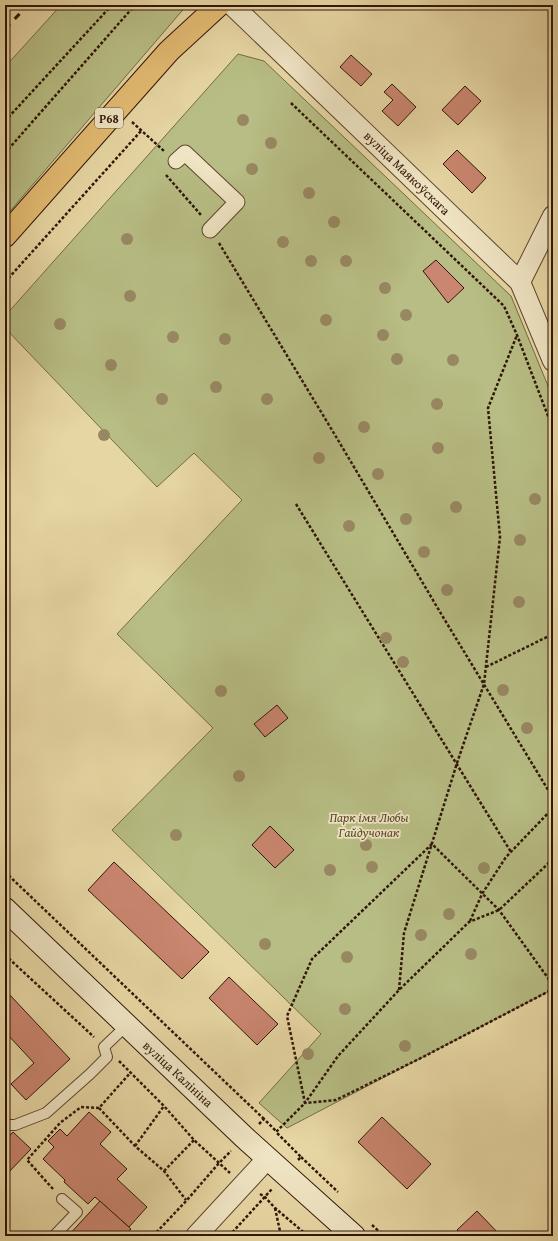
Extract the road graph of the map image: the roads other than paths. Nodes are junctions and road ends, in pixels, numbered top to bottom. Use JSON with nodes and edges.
{"nodes":[{"id":1,"x":219,"y":5,"type":"edge"},
{"id":2,"x":232,"y":5,"type":"edge"},
{"id":3,"x":176,"y":161,"type":"road end"},
{"id":4,"x":553,"y":216,"type":"edge"},
{"id":5,"x":210,"y":230,"type":"road end"},
{"id":6,"x":5,"y":236,"type":"edge"},
{"id":7,"x":520,"y":282,"type":"junction"},
{"id":8,"x":553,"y":361,"type":"edge"},
{"id":9,"x":5,"y":909,"type":"edge"},
{"id":10,"x":126,"y":1026,"type":"junction"},
{"id":11,"x":5,"y":1125,"type":"edge"},
{"id":12,"x":268,"y":1158,"type":"junction"},
{"id":13,"x":62,"y":1199,"type":"road end"},
{"id":14,"x":54,"y":1236,"type":"edge"},
{"id":15,"x":196,"y":1236,"type":"edge"},
{"id":16,"x":354,"y":1236,"type":"edge"}],
"edges":[{"from":1,"to":6,"type":"main road","number":"Р68"},
{"from":2,"to":7,"type":"street","name":"вуліца Маякоўскага"},
{"from":3,"to":5,"type":"street"},
{"from":4,"to":7,"type":"street"},
{"from":7,"to":8,"type":"street","name":"вуліца Маякоўскага"},
{"from":9,"to":10,"type":"main road","name":"вуліца Калініна"},
{"from":10,"to":11,"type":"lane"},
{"from":10,"to":12,"type":"main road","name":"вуліца Калініна"},
{"from":12,"to":15,"type":"street"},
{"from":12,"to":16,"type":"main road","name":"вуліца Калініна"},
{"from":13,"to":14,"type":"lane"}]}
